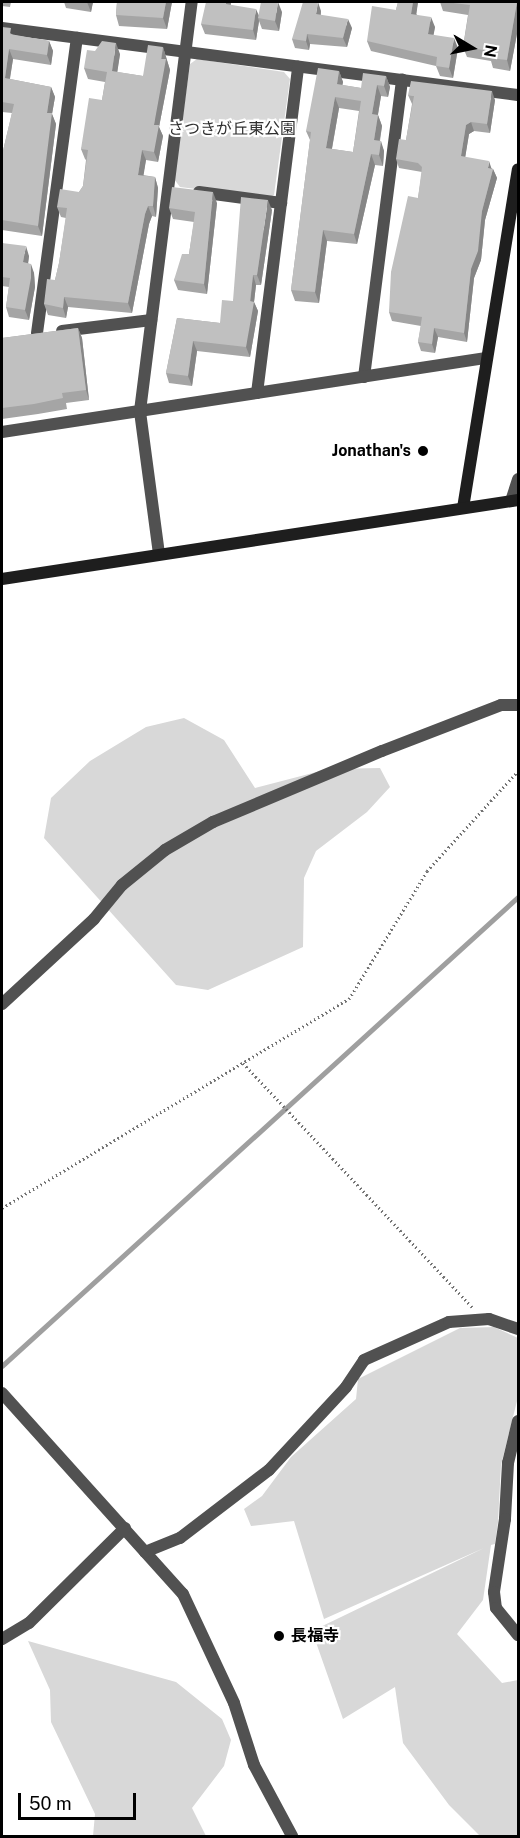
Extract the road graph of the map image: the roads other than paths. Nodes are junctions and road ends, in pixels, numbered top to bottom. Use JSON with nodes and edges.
{"nodes":[{"id":1,"x":192,"y":2,"type":"edge"},
{"id":2,"x":2,"y":28,"type":"edge"},
{"id":3,"x":77,"y":38,"type":"junction"},
{"id":4,"x":185,"y":52,"type":"junction"},
{"id":5,"x":298,"y":67,"type":"junction"},
{"id":6,"x":402,"y":79,"type":"junction"},
{"id":7,"x":519,"y":95,"type":"edge"},
{"id":8,"x":519,"y":169,"type":"edge"},
{"id":9,"x":179,"y":190,"type":"junction"},
{"id":10,"x":282,"y":203,"type":"junction"},
{"id":11,"x":151,"y":320,"type":"junction"},
{"id":12,"x":37,"y":333,"type":"junction"},
{"id":13,"x":20,"y":336,"type":"edge"},
{"id":14,"x":486,"y":358,"type":"junction"},
{"id":15,"x":364,"y":377,"type":"junction"},
{"id":16,"x":257,"y":393,"type":"junction"},
{"id":17,"x":140,"y":411,"type":"junction"},
{"id":18,"x":2,"y":432,"type":"edge"},
{"id":19,"x":519,"y":479,"type":"edge"},
{"id":20,"x":515,"y":500,"type":"edge"},
{"id":21,"x":463,"y":508,"type":"junction"},
{"id":22,"x":159,"y":554,"type":"junction"},
{"id":23,"x":2,"y":579,"type":"edge"},
{"id":24,"x":519,"y":705,"type":"edge"},
{"id":25,"x":2,"y":1004,"type":"edge"},
{"id":26,"x":519,"y":1329,"type":"edge"},
{"id":27,"x":2,"y":1394,"type":"edge"},
{"id":28,"x":519,"y":1421,"type":"edge"},
{"id":29,"x":125,"y":1528,"type":"junction"},
{"id":30,"x":145,"y":1552,"type":"junction"},
{"id":31,"x":519,"y":1635,"type":"edge"},
{"id":32,"x":2,"y":1639,"type":"edge"},
{"id":33,"x":292,"y":1836,"type":"edge"}],
"edges":[{"from":1,"to":4,"type":"street"},
{"from":2,"to":3,"type":"street"},
{"from":3,"to":4,"type":"street"},
{"from":3,"to":12,"type":"street"},
{"from":4,"to":5,"type":"street"},
{"from":4,"to":9,"type":"street"},
{"from":5,"to":6,"type":"street"},
{"from":5,"to":10,"type":"street"},
{"from":6,"to":7,"type":"street"},
{"from":6,"to":15,"type":"street"},
{"from":8,"to":14,"type":"street"},
{"from":9,"to":10,"type":"street"},
{"from":9,"to":11,"type":"street"},
{"from":10,"to":16,"type":"street"},
{"from":11,"to":12,"type":"street"},
{"from":11,"to":17,"type":"street"},
{"from":12,"to":13,"type":"street"},
{"from":14,"to":15,"type":"street"},
{"from":14,"to":21,"type":"street"},
{"from":15,"to":16,"type":"street"},
{"from":16,"to":17,"type":"street"},
{"from":17,"to":18,"type":"street"},
{"from":17,"to":22,"type":"street"},
{"from":19,"to":20,"type":"street"},
{"from":20,"to":21,"type":"street"},
{"from":21,"to":22,"type":"street"},
{"from":22,"to":23,"type":"street"},
{"from":24,"to":25,"type":"street"},
{"from":26,"to":30,"type":"street"},
{"from":27,"to":29,"type":"street"},
{"from":28,"to":31,"type":"street"},
{"from":29,"to":30,"type":"street"},
{"from":29,"to":32,"type":"street"},
{"from":30,"to":33,"type":"street"}]}
